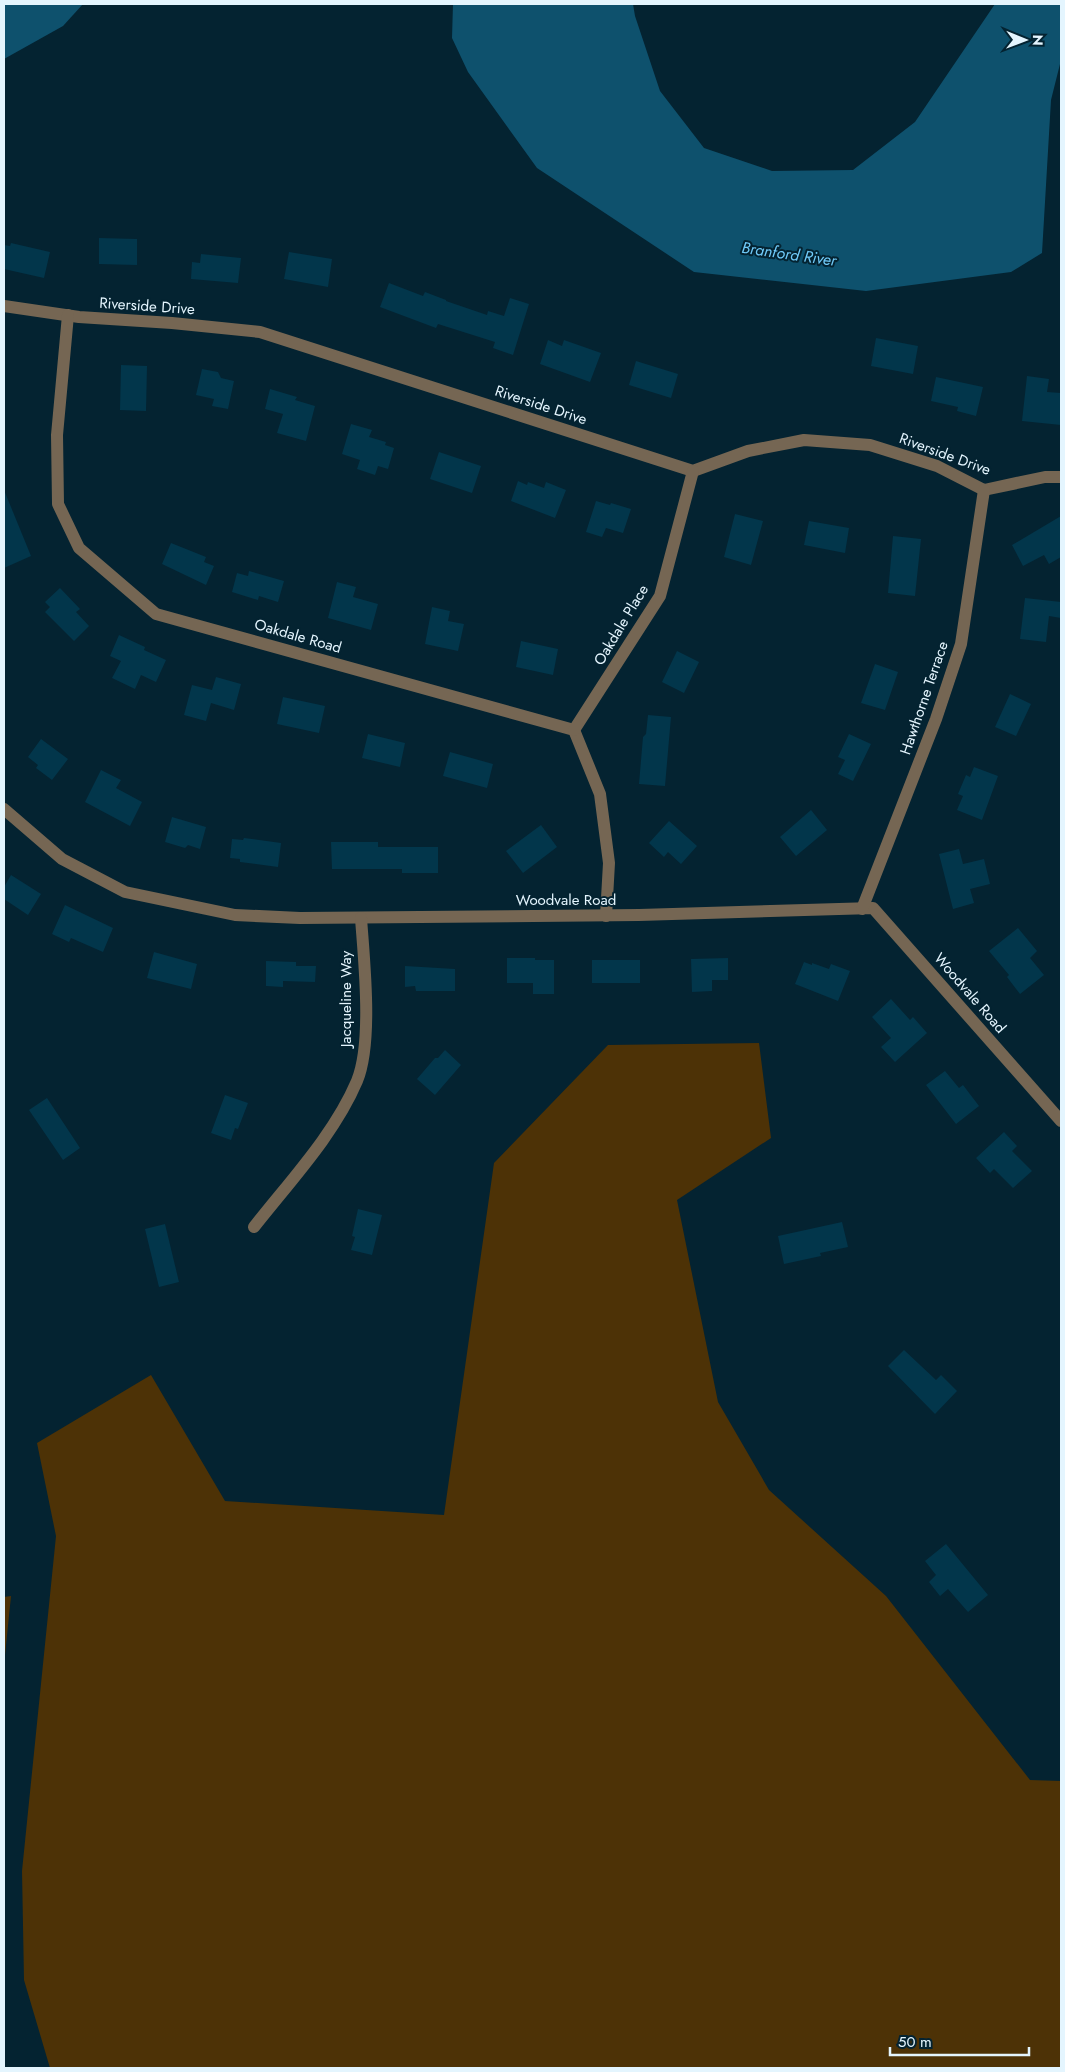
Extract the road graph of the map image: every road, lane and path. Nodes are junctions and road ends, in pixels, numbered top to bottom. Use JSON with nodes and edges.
{"nodes":[{"id":1,"x":4,"y":306,"type":"edge"},
{"id":2,"x":68,"y":315,"type":"junction"},
{"id":3,"x":693,"y":470,"type":"junction"},
{"id":4,"x":1061,"y":477,"type":"edge"},
{"id":5,"x":984,"y":490,"type":"junction"},
{"id":6,"x":574,"y":730,"type":"junction"},
{"id":7,"x":4,"y":809,"type":"edge"},
{"id":8,"x":862,"y":909,"type":"junction"},
{"id":9,"x":606,"y":916,"type":"junction"},
{"id":10,"x":361,"y":918,"type":"junction"},
{"id":11,"x":1061,"y":1121,"type":"edge"},
{"id":12,"x":254,"y":1227,"type":"dead end"}],
"edges":[{"from":1,"to":2,"type":"street","name":"Riverside Drive"},
{"from":2,"to":3,"type":"street","name":"Riverside Drive"},
{"from":2,"to":6,"type":"street","name":"Oakdale Road"},
{"from":3,"to":5,"type":"street","name":"Riverside Drive"},
{"from":3,"to":6,"type":"street","name":"Oakdale Place"},
{"from":4,"to":5,"type":"street","name":"Riverside Drive"},
{"from":5,"to":8,"type":"street","name":"Hawthorne Terrace"},
{"from":6,"to":9,"type":"street"},
{"from":7,"to":10,"type":"street","name":"Woodvale Road"},
{"from":8,"to":9,"type":"street","name":"Woodvale Road"},
{"from":8,"to":11,"type":"street","name":"Woodvale Road"},
{"from":9,"to":10,"type":"street","name":"Woodvale Road"},
{"from":10,"to":12,"type":"street","name":"Jacqueline Way"}]}
